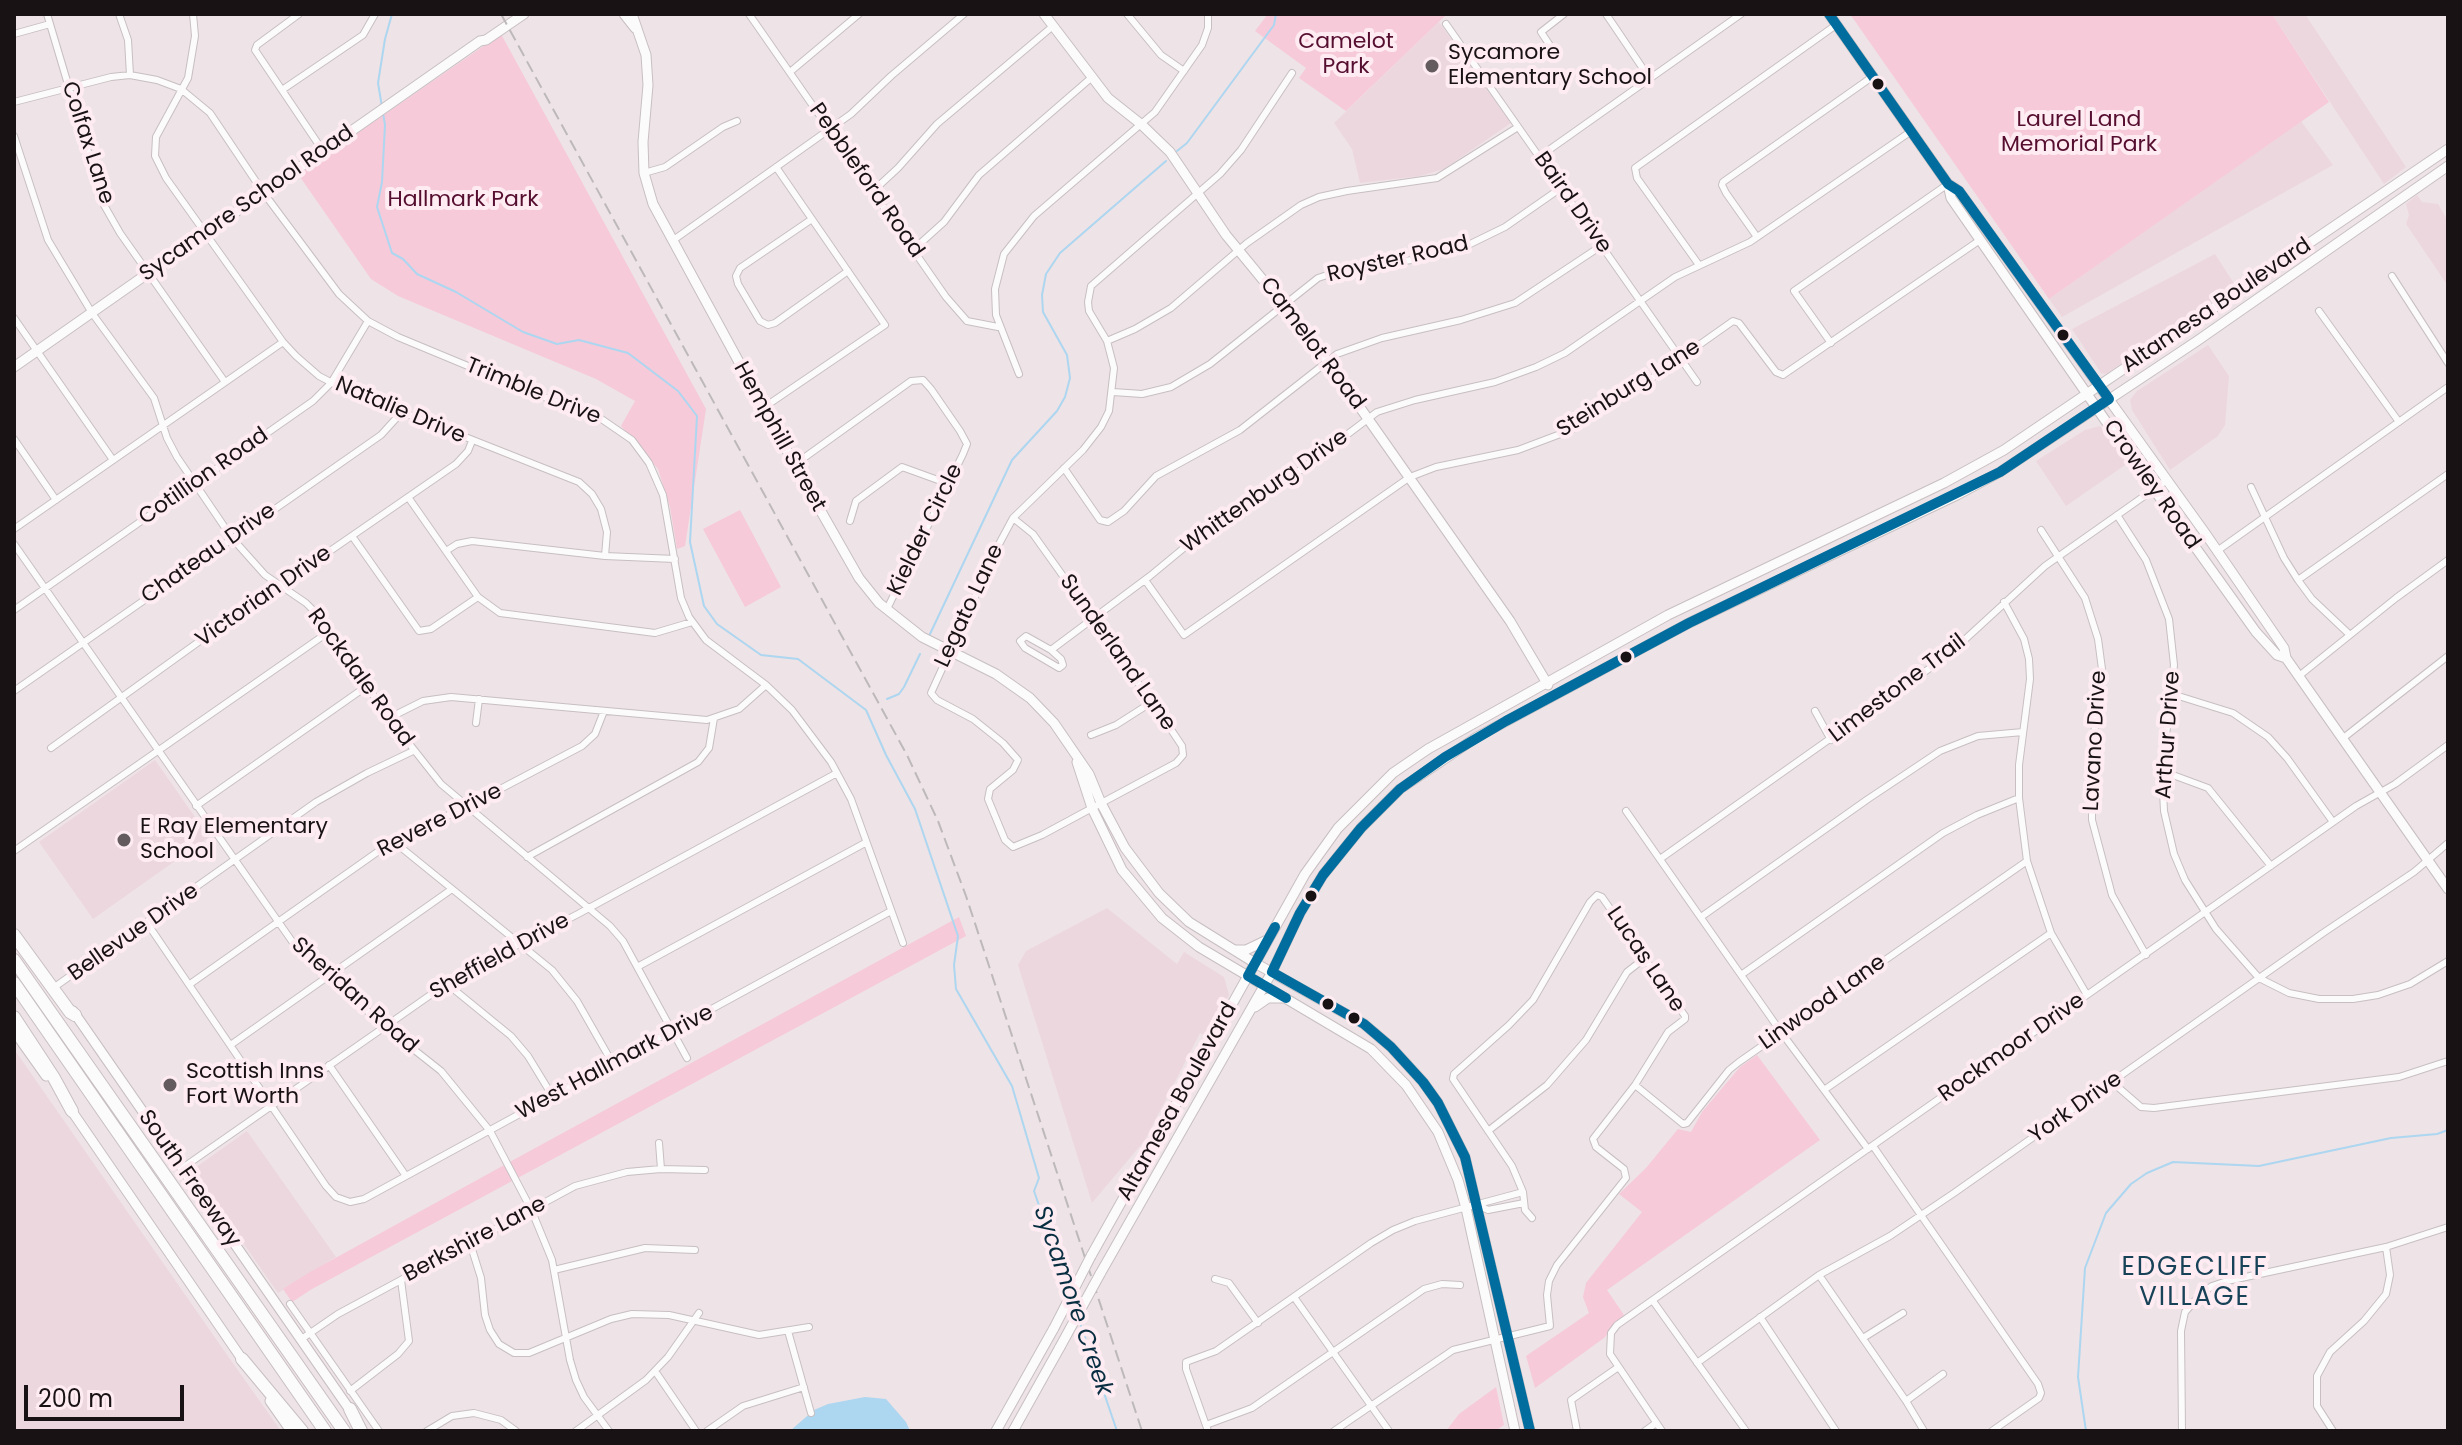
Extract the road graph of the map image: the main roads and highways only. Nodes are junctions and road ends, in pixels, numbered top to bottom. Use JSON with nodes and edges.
{"nodes":[{"id":1,"x":514,"y":14,"type":"edge"},
{"id":2,"x":524,"y":14,"type":"edge"},
{"id":3,"x":624,"y":14,"type":"edge"},
{"id":4,"x":632,"y":14,"type":"edge"},
{"id":5,"x":1044,"y":14,"type":"edge"},
{"id":6,"x":1829,"y":14,"type":"edge"},
{"id":7,"x":640,"y":34,"type":"junction"},
{"id":8,"x":480,"y":41,"type":"junction"},
{"id":9,"x":2448,"y":149,"type":"edge"},
{"id":10,"x":2448,"y":166,"type":"edge"},
{"id":11,"x":1948,"y":184,"type":"junction"},
{"id":12,"x":1980,"y":240,"type":"junction"},
{"id":13,"x":2001,"y":249,"type":"junction"},
{"id":14,"x":2203,"y":317,"type":"junction"},
{"id":15,"x":2208,"y":333,"type":"junction"},
{"id":16,"x":14,"y":367,"type":"edge"},
{"id":17,"x":2099,"y":386,"type":"junction"},
{"id":18,"x":2087,"y":395,"type":"junction"},
{"id":19,"x":2109,"y":399,"type":"junction"},
{"id":20,"x":2096,"y":408,"type":"junction"},
{"id":21,"x":1977,"y":466,"type":"junction"},
{"id":22,"x":1985,"y":481,"type":"junction"},
{"id":23,"x":1772,"y":564,"type":"junction"},
{"id":24,"x":1780,"y":580,"type":"junction"},
{"id":25,"x":2286,"y":658,"type":"junction"},
{"id":26,"x":1547,"y":682,"type":"junction"},
{"id":27,"x":1554,"y":695,"type":"junction"},
{"id":28,"x":1097,"y":806,"type":"junction"},
{"id":29,"x":2448,"y":889,"type":"edge"},
{"id":30,"x":1159,"y":893,"type":"junction"},
{"id":31,"x":1148,"y":902,"type":"junction"},
{"id":32,"x":14,"y":926,"type":"edge"},
{"id":33,"x":14,"y":935,"type":"edge"},
{"id":34,"x":1269,"y":938,"type":"junction"},
{"id":35,"x":1235,"y":950,"type":"junction"},
{"id":36,"x":14,"y":960,"type":"edge"},
{"id":37,"x":1224,"y":962,"type":"junction"},
{"id":38,"x":1255,"y":963,"type":"junction"},
{"id":39,"x":1272,"y":972,"type":"junction"},
{"id":40,"x":1248,"y":976,"type":"junction"},
{"id":41,"x":14,"y":983,"type":"edge"},
{"id":42,"x":1264,"y":985,"type":"junction"},
{"id":43,"x":1287,"y":998,"type":"junction"},
{"id":44,"x":1235,"y":999,"type":"junction"},
{"id":45,"x":1249,"y":1012,"type":"junction"},
{"id":46,"x":75,"y":1015,"type":"junction"},
{"id":47,"x":14,"y":1017,"type":"edge"},
{"id":48,"x":14,"y":1031,"type":"edge"},
{"id":49,"x":1399,"y":1056,"type":"junction"},
{"id":50,"x":1389,"y":1066,"type":"junction"},
{"id":51,"x":1190,"y":1080,"type":"junction"},
{"id":52,"x":1205,"y":1087,"type":"junction"},
{"id":53,"x":72,"y":1111,"type":"junction"},
{"id":54,"x":242,"y":1359,"type":"junction"},
{"id":55,"x":350,"y":1409,"type":"joint"},
{"id":56,"x":291,"y":1431,"type":"edge"},
{"id":57,"x":302,"y":1431,"type":"edge"},
{"id":58,"x":325,"y":1431,"type":"edge"},
{"id":59,"x":344,"y":1431,"type":"edge"},
{"id":60,"x":363,"y":1431,"type":"edge"},
{"id":61,"x":996,"y":1431,"type":"edge"},
{"id":62,"x":1013,"y":1431,"type":"edge"},
{"id":63,"x":1515,"y":1431,"type":"edge"},
{"id":64,"x":1530,"y":1431,"type":"edge"}],
"edges":[{"from":1,"to":8,"type":"main road","name":"Sycamore School Road"},
{"from":2,"to":8,"type":"main road","name":"Sycamore School Road"},
{"from":3,"to":7,"type":"main road","name":"Hemphill Street"},
{"from":4,"to":7,"type":"main road","name":"Hemphill Street"},
{"from":5,"to":26,"type":"main road","name":"Camelot Road"},
{"from":6,"to":11,"type":"main road","name":"Crowley Road"},
{"from":7,"to":28,"type":"main road","name":"Hemphill Street"},
{"from":8,"to":16,"type":"main road","name":"Sycamore School Road"},
{"from":9,"to":14,"type":"main road","name":"Altamesa Boulevard"},
{"from":10,"to":15,"type":"main road","name":"Altamesa Boulevard"},
{"from":11,"to":12,"type":"main road","name":"Crowley Road"},
{"from":11,"to":13,"type":"main road","name":"Crowley Road"},
{"from":12,"to":13,"type":"main road"},
{"from":12,"to":18,"type":"main road","name":"Crowley Road"},
{"from":13,"to":17,"type":"main road","name":"Crowley Road"},
{"from":14,"to":15,"type":"main road"},
{"from":14,"to":17,"type":"main road","name":"Altamesa Boulevard"},
{"from":15,"to":19,"type":"main road","name":"Altamesa Boulevard"},
{"from":17,"to":18,"type":"main road","name":"Altamesa Boulevard"},
{"from":17,"to":19,"type":"main road","name":"Crowley Road"},
{"from":18,"to":20,"type":"main road","name":"Crowley Road"},
{"from":18,"to":21,"type":"main road","name":"Altamesa Boulevard"},
{"from":19,"to":20,"type":"main road","name":"Altamesa Boulevard"},
{"from":19,"to":25,"type":"main road","name":"Crowley Road"},
{"from":20,"to":22,"type":"main road","name":"Altamesa Boulevard"},
{"from":20,"to":25,"type":"main road","name":"Crowley Road"},
{"from":21,"to":22,"type":"main road"},
{"from":21,"to":23,"type":"main road","name":"Altamesa Boulevard"},
{"from":22,"to":24,"type":"main road","name":"Altamesa Boulevard"},
{"from":23,"to":24,"type":"main road"},
{"from":23,"to":26,"type":"main road","name":"Altamesa Boulevard"},
{"from":24,"to":27,"type":"main road","name":"Altamesa Boulevard"},
{"from":25,"to":29,"type":"main road","name":"Crowley Road"},
{"from":26,"to":27,"type":"main road","name":"Camelot Road"},
{"from":26,"to":34,"type":"main road","name":"Altamesa Boulevard"},
{"from":27,"to":39,"type":"main road","name":"Altamesa Boulevard"},
{"from":28,"to":30,"type":"main road","name":"Hemphill Street"},
{"from":28,"to":31,"type":"main road","name":"Hemphill Street"},
{"from":30,"to":31,"type":"main road"},
{"from":30,"to":35,"type":"main road","name":"Hemphill Street"},
{"from":31,"to":37,"type":"main road","name":"Hemphill Street"},
{"from":32,"to":46,"type":"main road","name":"South Freeway"},
{"from":33,"to":46,"type":"highway"},
{"from":34,"to":35,"type":"main road"},
{"from":34,"to":38,"type":"main road","name":"Altamesa Boulevard"},
{"from":35,"to":38,"type":"main road","name":"Hemphill Street"},
{"from":36,"to":59,"type":"highway","name":"South Freeway"},
{"from":37,"to":40,"type":"main road","name":"Hemphill Street"},
{"from":37,"to":44,"type":"main road"},
{"from":38,"to":39,"type":"main road","name":"Hemphill Street"},
{"from":38,"to":40,"type":"main road","name":"Altamesa Boulevard"},
{"from":39,"to":42,"type":"main road","name":"Altamesa Boulevard"},
{"from":39,"to":49,"type":"main road","name":"Hemphill Street"},
{"from":40,"to":42,"type":"main road","name":"Hemphill Street"},
{"from":40,"to":44,"type":"main road","name":"Altamesa Boulevard"},
{"from":41,"to":58,"type":"highway","name":"South Freeway"},
{"from":42,"to":43,"type":"main road","name":"Hemphill Street"},
{"from":42,"to":45,"type":"main road","name":"Altamesa Boulevard"},
{"from":43,"to":45,"type":"main road"},
{"from":43,"to":50,"type":"main road","name":"Hemphill Street"},
{"from":44,"to":51,"type":"main road","name":"Altamesa Boulevard"},
{"from":45,"to":52,"type":"main road","name":"Altamesa Boulevard"},
{"from":46,"to":55,"type":"main road","name":"South Freeway"},
{"from":47,"to":53,"type":"highway"},
{"from":48,"to":53,"type":"main road"},
{"from":49,"to":50,"type":"main road"},
{"from":49,"to":64,"type":"main road","name":"Hemphill Street"},
{"from":50,"to":63,"type":"main road","name":"Hemphill Street"},
{"from":51,"to":52,"type":"main road"},
{"from":51,"to":61,"type":"main road","name":"Altamesa Boulevard","bridge":true},
{"from":52,"to":62,"type":"main road","name":"Altamesa Boulevard","bridge":true},
{"from":53,"to":54,"type":"main road"},
{"from":54,"to":56,"type":"main road"},
{"from":54,"to":57,"type":"highway"},
{"from":55,"to":60,"type":"highway"}]}
